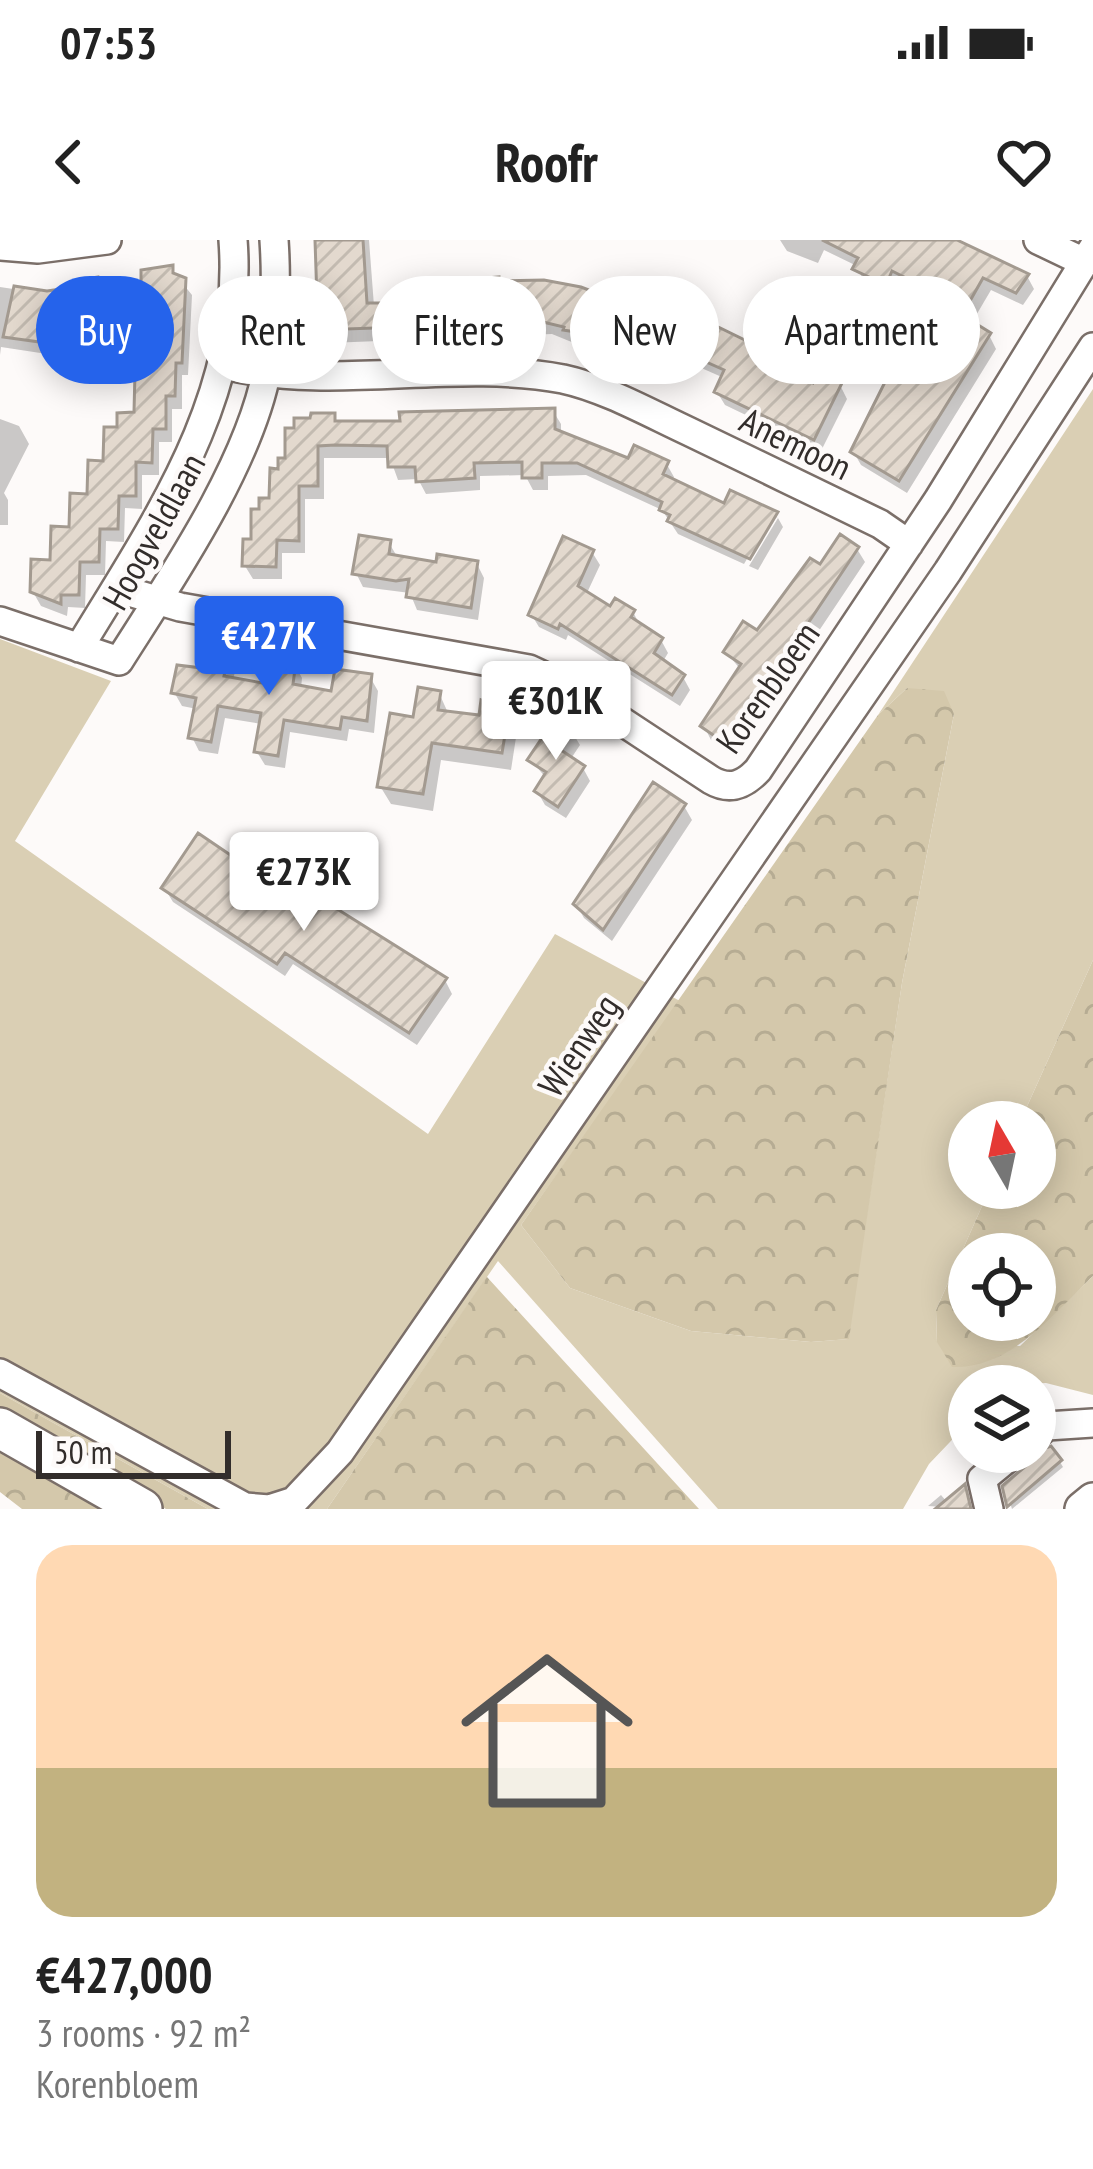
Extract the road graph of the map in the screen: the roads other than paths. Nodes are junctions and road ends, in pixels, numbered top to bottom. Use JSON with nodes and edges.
{"nodes":[{"id":1,"x":107,"y":240,"type":"edge"},
{"id":2,"x":233,"y":240,"type":"edge"},
{"id":3,"x":274,"y":240,"type":"edge"},
{"id":4,"x":1038,"y":240,"type":"edge"},
{"id":5,"x":0,"y":246,"type":"edge"},
{"id":6,"x":1089,"y":255,"type":"edge"},
{"id":7,"x":233,"y":276,"type":"edge"},
{"id":8,"x":275,"y":276,"type":"edge"},
{"id":9,"x":1093,"y":346,"type":"edge"},
{"id":10,"x":348,"y":378,"type":"edge"},
{"id":11,"x":217,"y":384,"type":"edge"},
{"id":12,"x":262,"y":384,"type":"edge"},
{"id":13,"x":909,"y":544,"type":"junction"},
{"id":14,"x":116,"y":588,"type":"junction"},
{"id":15,"x":158,"y":600,"type":"junction"},
{"id":16,"x":0,"y":621,"type":"edge"},
{"id":17,"x":79,"y":648,"type":"junction"},
{"id":18,"x":0,"y":1373,"type":"edge"},
{"id":19,"x":1093,"y":1423,"type":"edge"},
{"id":20,"x":1056,"y":1425,"type":"edge"},
{"id":21,"x":0,"y":1428,"type":"edge"},
{"id":22,"x":989,"y":1473,"type":"edge"},
{"id":23,"x":1093,"y":1500,"type":"edge"},
{"id":24,"x":142,"y":1509,"type":"edge"},
{"id":25,"x":989,"y":1509,"type":"edge"},
{"id":26,"x":1082,"y":1509,"type":"edge"}],
"edges":[{"from":1,"to":5,"type":"street"},
{"from":2,"to":7,"type":"street","name":"Hoogveldlaan"},
{"from":3,"to":8,"type":"street","name":"Hoogveldlaan"},
{"from":4,"to":6,"type":"street"},
{"from":6,"to":13,"type":"street","name":"Korenbloem"},
{"from":9,"to":18,"type":"street","name":"Wienweg"},
{"from":10,"to":13,"type":"street","name":"Anemoon"},
{"from":11,"to":14,"type":"street","name":"Hoogveldlaan"},
{"from":12,"to":15,"type":"street","name":"Hoogveldlaan"},
{"from":13,"to":15,"type":"street","name":"Korenbloem"},
{"from":14,"to":15,"type":"street","name":"Korenbloem"},
{"from":14,"to":17,"type":"street","name":"Hoogveldlaan"},
{"from":15,"to":17,"type":"street","name":"Hoogveldlaan"},
{"from":16,"to":17,"type":"street"},
{"from":19,"to":20,"type":"street"},
{"from":21,"to":24,"type":"highway"},
{"from":22,"to":25,"type":"street"},
{"from":23,"to":26,"type":"main road"}]}
